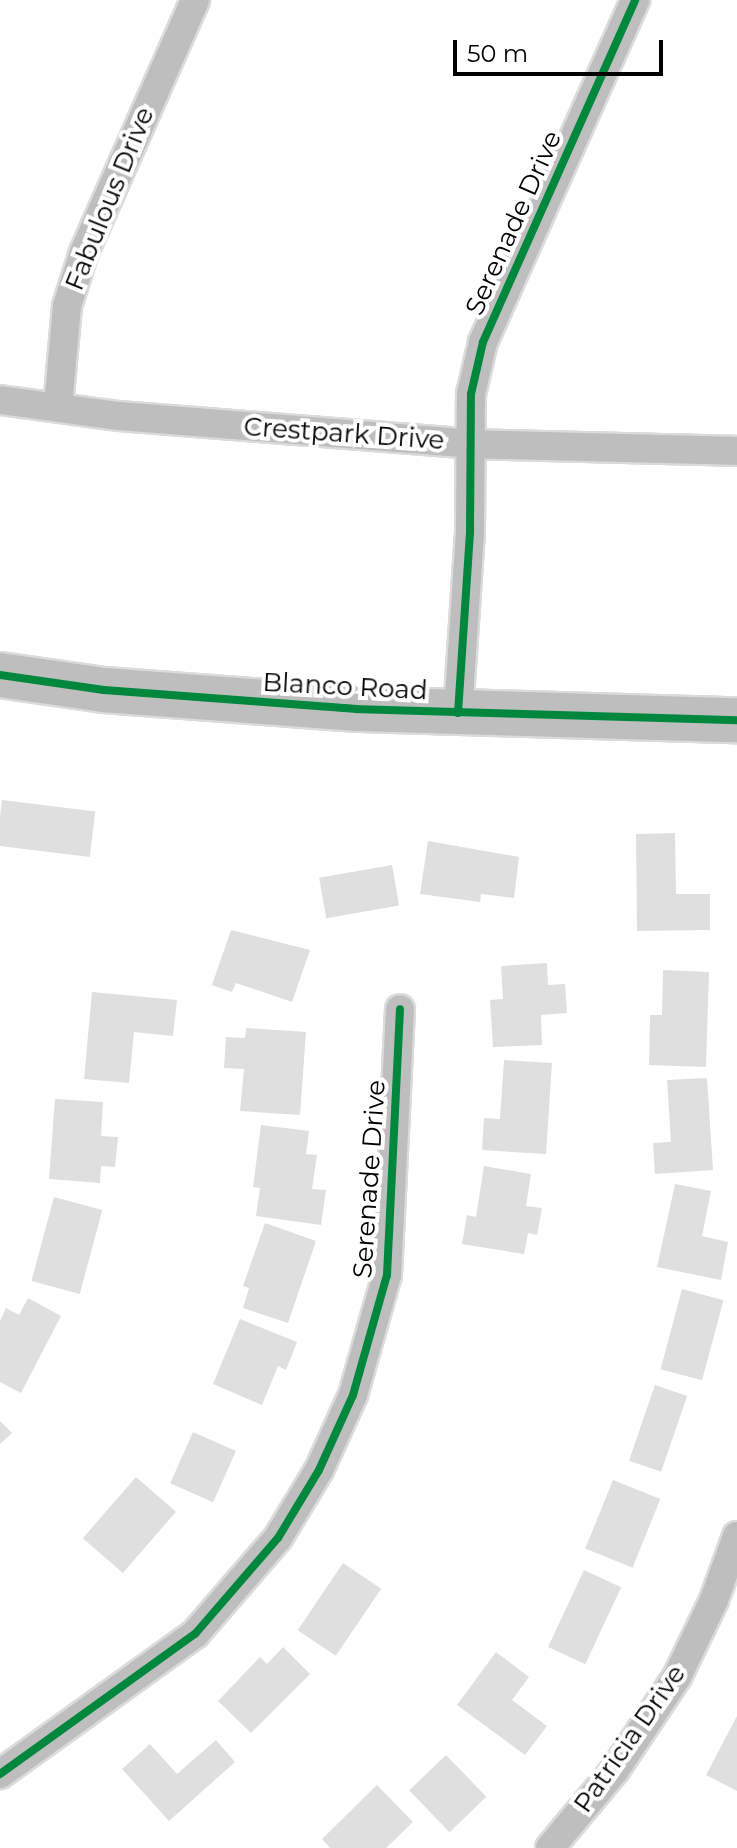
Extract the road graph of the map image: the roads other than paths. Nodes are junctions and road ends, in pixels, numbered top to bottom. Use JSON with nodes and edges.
{"nodes":[{"id":1,"x":195,"y":0,"type":"edge"},
{"id":2,"x":635,"y":0,"type":"edge"},
{"id":3,"x":0,"y":400,"type":"edge"},
{"id":4,"x":58,"y":407,"type":"junction"},
{"id":5,"x":471,"y":444,"type":"junction"},
{"id":6,"x":737,"y":451,"type":"edge"},
{"id":7,"x":0,"y":675,"type":"edge"},
{"id":8,"x":458,"y":713,"type":"junction"},
{"id":9,"x":737,"y":720,"type":"edge"},
{"id":10,"x":400,"y":1009,"type":"dead end"},
{"id":11,"x":737,"y":1536,"type":"edge"},
{"id":12,"x":0,"y":1774,"type":"edge"},
{"id":13,"x":550,"y":1848,"type":"edge"}],
"edges":[{"from":1,"to":4,"type":"street","name":"Fabulous Drive"},
{"from":2,"to":5,"type":"street","name":"Serenade Drive"},
{"from":3,"to":4,"type":"street","name":"Crestpark Drive"},
{"from":4,"to":5,"type":"street","name":"Crestpark Drive"},
{"from":5,"to":6,"type":"street","name":"Crestpark Drive"},
{"from":5,"to":8,"type":"street","name":"Serenade Drive"},
{"from":7,"to":8,"type":"main road","name":"Blanco Road"},
{"from":8,"to":9,"type":"main road","name":"Blanco Road"},
{"from":10,"to":12,"type":"street","name":"Serenade Drive"},
{"from":11,"to":13,"type":"street","name":"Patricia Drive"}]}
